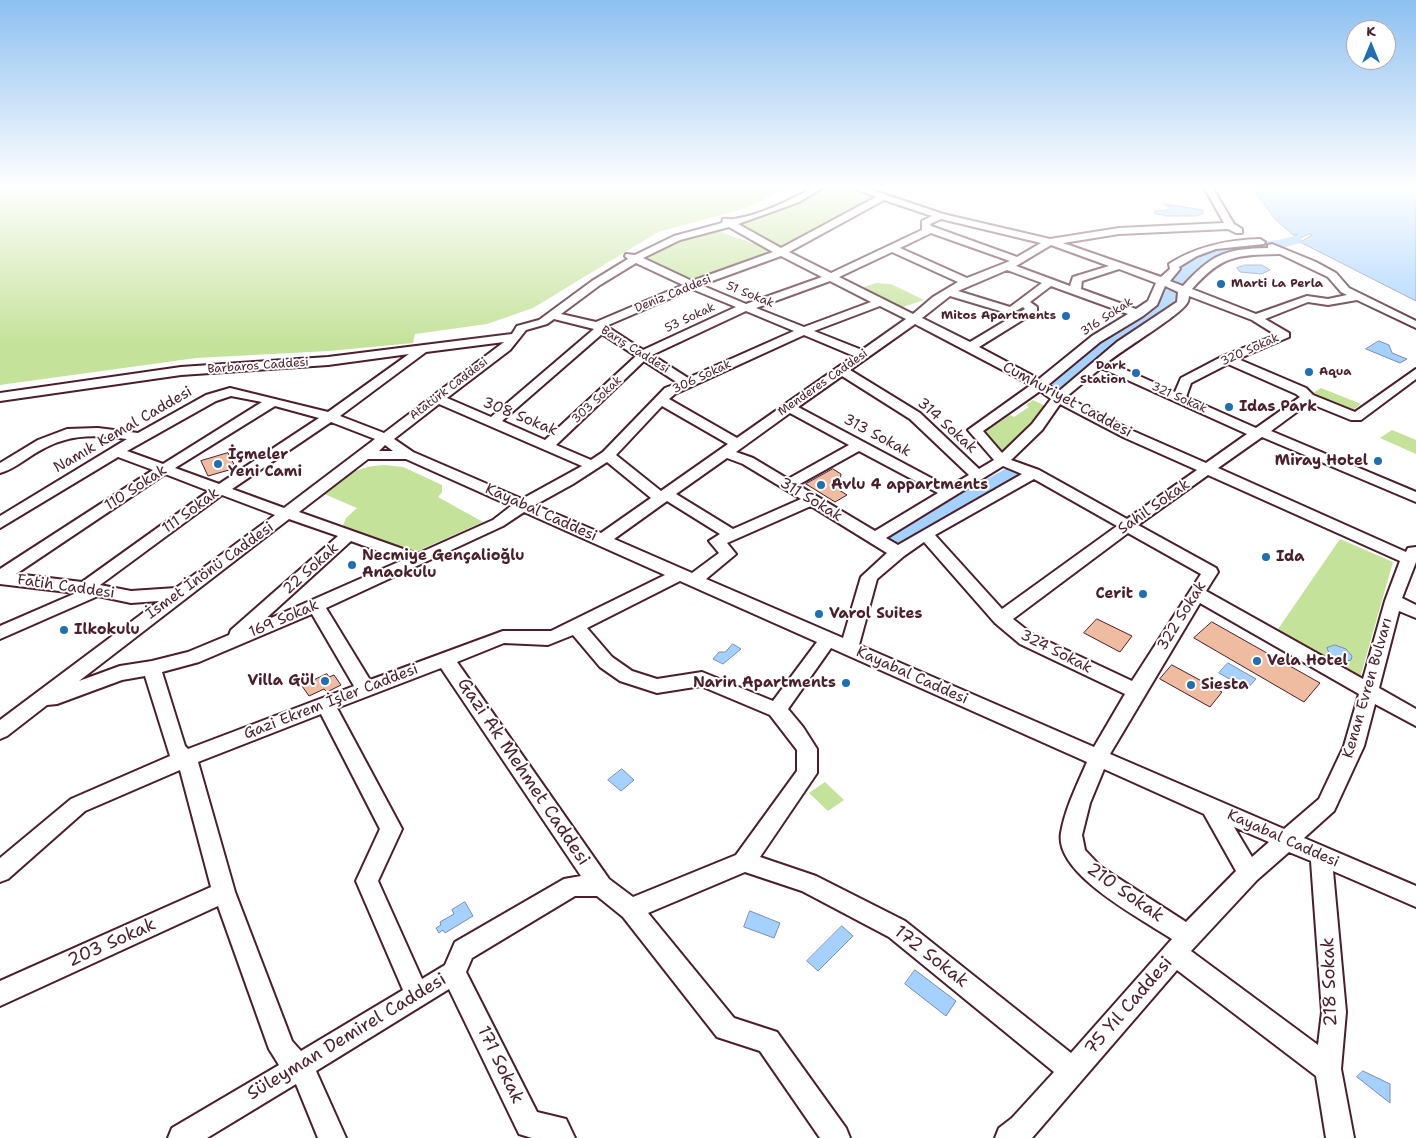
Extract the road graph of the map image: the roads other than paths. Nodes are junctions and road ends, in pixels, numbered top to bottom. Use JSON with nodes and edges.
{"nodes":[{"id":1,"x":662,"y":240,"type":"edge"},
{"id":2,"x":804,"y":240,"type":"edge"},
{"id":3,"x":908,"y":240,"type":"edge"},
{"id":4,"x":960,"y":240,"type":"edge"},
{"id":5,"x":1043,"y":240,"type":"edge"},
{"id":6,"x":1063,"y":240,"type":"edge"},
{"id":7,"x":1258,"y":240,"type":"edge"},
{"id":8,"x":759,"y":241,"type":"edge"},
{"id":9,"x":1051,"y":242,"type":"junction"},
{"id":10,"x":1262,"y":242,"type":"junction"},
{"id":11,"x":892,"y":248,"type":"junction"},
{"id":12,"x":1279,"y":250,"type":"junction"},
{"id":13,"x":782,"y":252,"type":"junction"},
{"id":14,"x":633,"y":257,"type":"junction"},
{"id":15,"x":1189,"y":257,"type":"junction"},
{"id":16,"x":1018,"y":261,"type":"junction"},
{"id":17,"x":1208,"y":263,"type":"junction"},
{"id":18,"x":1005,"y":266,"type":"junction"},
{"id":19,"x":1120,"y":266,"type":"junction"},
{"id":20,"x":1173,"y":266,"type":"junction"},
{"id":21,"x":1148,"y":276,"type":"junction"},
{"id":22,"x":832,"y":277,"type":"junction"},
{"id":23,"x":967,"y":282,"type":"junction"},
{"id":24,"x":1050,"y":282,"type":"junction"},
{"id":25,"x":1164,"y":284,"type":"junction"},
{"id":26,"x":692,"y":285,"type":"junction"},
{"id":27,"x":1181,"y":290,"type":"junction"},
{"id":28,"x":1075,"y":291,"type":"junction"},
{"id":29,"x":949,"y":292,"type":"junction"},
{"id":30,"x":1358,"y":297,"type":"junction"},
{"id":31,"x":937,"y":299,"type":"junction"},
{"id":32,"x":881,"y":302,"type":"junction"},
{"id":33,"x":744,"y":308,"type":"junction"},
{"id":34,"x":901,"y":312,"type":"junction"},
{"id":35,"x":1015,"y":314,"type":"junction"},
{"id":36,"x":552,"y":315,"type":"junction"},
{"id":37,"x":1149,"y":315,"type":"junction"},
{"id":38,"x":1256,"y":318,"type":"junction"},
{"id":39,"x":914,"y":319,"type":"junction"},
{"id":40,"x":1416,"y":325,"type":"edge"},
{"id":41,"x":600,"y":327,"type":"junction"},
{"id":42,"x":803,"y":331,"type":"junction"},
{"id":43,"x":518,"y":333,"type":"junction"},
{"id":44,"x":1106,"y":344,"type":"junction"},
{"id":45,"x":970,"y":347,"type":"junction"},
{"id":46,"x":427,"y":349,"type":"junction"},
{"id":47,"x":645,"y":354,"type":"junction"},
{"id":48,"x":863,"y":355,"type":"junction"},
{"id":49,"x":1227,"y":360,"type":"junction"},
{"id":50,"x":1100,"y":363,"type":"junction"},
{"id":51,"x":841,"y":370,"type":"junction"},
{"id":52,"x":1416,"y":373,"type":"edge"},
{"id":53,"x":687,"y":383,"type":"junction"},
{"id":54,"x":1040,"y":385,"type":"junction"},
{"id":55,"x":0,"y":397,"type":"edge"},
{"id":56,"x":436,"y":398,"type":"junction"},
{"id":57,"x":1058,"y":398,"type":"junction"},
{"id":58,"x":1179,"y":398,"type":"junction"},
{"id":59,"x":1308,"y":398,"type":"junction"},
{"id":60,"x":662,"y":400,"type":"junction"},
{"id":61,"x":273,"y":401,"type":"junction"},
{"id":62,"x":788,"y":407,"type":"junction"},
{"id":63,"x":330,"y":417,"type":"junction"},
{"id":64,"x":492,"y":423,"type":"junction"},
{"id":65,"x":1259,"y":433,"type":"junction"},
{"id":66,"x":140,"y":437,"type":"junction"},
{"id":67,"x":860,"y":445,"type":"junction"},
{"id":68,"x":548,"y":446,"type":"junction"},
{"id":69,"x":373,"y":447,"type":"junction"},
{"id":70,"x":732,"y":448,"type":"junction"},
{"id":71,"x":115,"y":451,"type":"junction"},
{"id":72,"x":408,"y":455,"type":"junction"},
{"id":73,"x":608,"y":456,"type":"junction"},
{"id":74,"x":1002,"y":461,"type":"junction"},
{"id":75,"x":592,"y":465,"type":"junction"},
{"id":76,"x":1209,"y":468,"type":"junction"},
{"id":77,"x":0,"y":470,"type":"edge"},
{"id":78,"x":162,"y":470,"type":"junction"},
{"id":79,"x":1034,"y":473,"type":"junction"},
{"id":80,"x":979,"y":477,"type":"junction"},
{"id":81,"x":787,"y":485,"type":"junction"},
{"id":82,"x":220,"y":490,"type":"junction"},
{"id":83,"x":950,"y":494,"type":"junction"},
{"id":84,"x":664,"y":497,"type":"junction"},
{"id":85,"x":1416,"y":497,"type":"edge"},
{"id":86,"x":812,"y":500,"type":"junction"},
{"id":87,"x":523,"y":505,"type":"junction"},
{"id":88,"x":286,"y":514,"type":"junction"},
{"id":89,"x":0,"y":523,"type":"edge"},
{"id":90,"x":1128,"y":525,"type":"junction"},
{"id":91,"x":349,"y":534,"type":"junction"},
{"id":92,"x":924,"y":534,"type":"junction"},
{"id":93,"x":732,"y":535,"type":"junction"},
{"id":94,"x":875,"y":538,"type":"junction"},
{"id":95,"x":602,"y":540,"type":"junction"},
{"id":96,"x":898,"y":552,"type":"junction"},
{"id":97,"x":418,"y":560,"type":"junction"},
{"id":98,"x":1411,"y":562,"type":"edge"},
{"id":99,"x":687,"y":577,"type":"junction"},
{"id":100,"x":0,"y":578,"type":"edge"},
{"id":101,"x":90,"y":590,"type":"junction"},
{"id":102,"x":1196,"y":593,"type":"junction"},
{"id":103,"x":180,"y":594,"type":"junction"},
{"id":104,"x":131,"y":597,"type":"junction"},
{"id":105,"x":1394,"y":601,"type":"junction"},
{"id":106,"x":316,"y":606,"type":"junction"},
{"id":107,"x":1416,"y":612,"type":"edge"},
{"id":108,"x":1001,"y":619,"type":"junction"},
{"id":109,"x":143,"y":620,"type":"junction"},
{"id":110,"x":576,"y":627,"type":"junction"},
{"id":111,"x":0,"y":633,"type":"edge"},
{"id":112,"x":828,"y":639,"type":"junction"},
{"id":113,"x":227,"y":643,"type":"junction"},
{"id":114,"x":849,"y":648,"type":"junction"},
{"id":115,"x":97,"y":656,"type":"junction"},
{"id":116,"x":445,"y":659,"type":"junction"},
{"id":117,"x":152,"y":668,"type":"junction"},
{"id":118,"x":120,"y":672,"type":"junction"},
{"id":119,"x":365,"y":688,"type":"junction"},
{"id":120,"x":1136,"y":691,"type":"junction"},
{"id":121,"x":1370,"y":692,"type":"junction"},
{"id":122,"x":35,"y":704,"type":"junction"},
{"id":123,"x":324,"y":704,"type":"junction"},
{"id":124,"x":777,"y":710,"type":"junction"},
{"id":125,"x":1416,"y":718,"type":"edge"},
{"id":126,"x":0,"y":732,"type":"edge"},
{"id":127,"x":184,"y":758,"type":"junction"},
{"id":128,"x":1098,"y":758,"type":"junction"},
{"id":129,"x":1210,"y":807,"type":"junction"},
{"id":130,"x":1288,"y":841,"type":"junction"},
{"id":131,"x":1322,"y":856,"type":"junction"},
{"id":132,"x":744,"y":862,"type":"junction"},
{"id":133,"x":0,"y":872,"type":"edge"},
{"id":134,"x":1249,"y":873,"type":"junction"},
{"id":135,"x":601,"y":886,"type":"junction"},
{"id":136,"x":224,"y":892,"type":"junction"},
{"id":137,"x":1416,"y":897,"type":"edge"},
{"id":138,"x":632,"y":909,"type":"junction"},
{"id":139,"x":1182,"y":945,"type":"junction"},
{"id":140,"x":454,"y":973,"type":"junction"},
{"id":141,"x":0,"y":994,"type":"edge"},
{"id":142,"x":417,"y":995,"type":"junction"},
{"id":143,"x":298,"y":1067,"type":"junction"},
{"id":144,"x":1328,"y":1069,"type":"junction"},
{"id":145,"x":1072,"y":1071,"type":"junction"},
{"id":146,"x":1021,"y":1135,"type":"edge"},
{"id":147,"x":182,"y":1138,"type":"edge"},
{"id":148,"x":332,"y":1138,"type":"edge"},
{"id":149,"x":561,"y":1138,"type":"edge"},
{"id":150,"x":836,"y":1138,"type":"edge"},
{"id":151,"x":1340,"y":1138,"type":"edge"}],
"edges":[{"from":1,"to":14,"type":"street","name":"Atatürk Caddesi"},
{"from":2,"to":13,"type":"street","name":"Deniz Caddesi"},
{"from":3,"to":11,"type":"street"},
{"from":4,"to":16,"type":"street"},
{"from":5,"to":9,"type":"street","name":"320 Sokak"},
{"from":6,"to":9,"type":"street"},
{"from":7,"to":10,"type":"street"},
{"from":8,"to":13,"type":"street","name":"Cumhuriyet Caddesi"},
{"from":9,"to":16,"type":"street","name":"Menderes Caddesi"},
{"from":9,"to":19,"type":"street","name":"320 Sokak"},
{"from":10,"to":12,"type":"street"},
{"from":10,"to":15,"type":"street","name":"316 Sokak"},
{"from":11,"to":22,"type":"street"},
{"from":11,"to":23,"type":"street"},
{"from":12,"to":17,"type":"street"},
{"from":12,"to":30,"type":"street"},
{"from":13,"to":22,"type":"street","name":"Cumhuriyet Caddesi"},
{"from":13,"to":26,"type":"street","name":"Deniz Caddesi"},
{"from":14,"to":26,"type":"street","name":"51 Sokak"},
{"from":14,"to":36,"type":"street","name":"Atatürk Caddesi"},
{"from":14,"to":43,"type":"street","name":"Atatürk Caddesi"},
{"from":15,"to":17,"type":"street"},
{"from":15,"to":20,"type":"street","name":"316 Sokak"},
{"from":16,"to":18,"type":"street","name":"Menderes Caddesi"},
{"from":17,"to":27,"type":"street"},
{"from":18,"to":23,"type":"street","name":"Menderes Caddesi"},
{"from":18,"to":24,"type":"street"},
{"from":19,"to":21,"type":"street","name":"320 Sokak"},
{"from":19,"to":28,"type":"street"},
{"from":20,"to":21,"type":"street"},
{"from":20,"to":25,"type":"street","name":"316 Sokak"},
{"from":21,"to":25,"type":"street","name":"320 Sokak"},
{"from":22,"to":32,"type":"street","name":"Cumhuriyet Caddesi"},
{"from":22,"to":33,"type":"street","name":"53 Sokak"},
{"from":23,"to":29,"type":"street","name":"Menderes Caddesi"},
{"from":24,"to":28,"type":"street"},
{"from":24,"to":35,"type":"street"},
{"from":25,"to":27,"type":"street","name":"320 Sokak"},
{"from":25,"to":37,"type":"street","name":"316 Sokak"},
{"from":26,"to":33,"type":"street","name":"51 Sokak"},
{"from":26,"to":41,"type":"street","name":"Deniz Caddesi"},
{"from":27,"to":37,"type":"street"},
{"from":27,"to":38,"type":"street","name":"320 Sokak"},
{"from":28,"to":37,"type":"street"},
{"from":29,"to":31,"type":"street","name":"Menderes Caddesi"},
{"from":29,"to":35,"type":"street"},
{"from":30,"to":38,"type":"street"},
{"from":30,"to":40,"type":"street"},
{"from":31,"to":34,"type":"street"},
{"from":31,"to":39,"type":"street","name":"Menderes Caddesi"},
{"from":32,"to":34,"type":"street","name":"Cumhuriyet Caddesi"},
{"from":32,"to":42,"type":"street","name":"306 Sokak"},
{"from":33,"to":42,"type":"street","name":"51 Sokak"},
{"from":33,"to":47,"type":"street","name":"53 Sokak"},
{"from":34,"to":39,"type":"street","name":"Cumhuriyet Caddesi"},
{"from":35,"to":45,"type":"street"},
{"from":36,"to":41,"type":"street","name":"Barış Caddesi"},
{"from":36,"to":43,"type":"street","name":"Atatürk Caddesi"},
{"from":37,"to":44,"type":"street"},
{"from":37,"to":44,"type":"street","name":"316 Sokak"},
{"from":38,"to":49,"type":"street","name":"320 Sokak"},
{"from":39,"to":45,"type":"street","name":"Cumhuriyet Caddesi"},
{"from":39,"to":48,"type":"street","name":"Menderes Caddesi"},
{"from":41,"to":47,"type":"street","name":"Barış Caddesi"},
{"from":41,"to":64,"type":"street","name":"Deniz Caddesi"},
{"from":42,"to":48,"type":"street","name":"51 Sokak"},
{"from":42,"to":53,"type":"street","name":"306 Sokak"},
{"from":43,"to":46,"type":"street","name":"Barbaros Caddesi"},
{"from":43,"to":56,"type":"street","name":"Atatürk Caddesi"},
{"from":44,"to":50,"type":"street"},
{"from":44,"to":54,"type":"street","name":"316 Sokak"},
{"from":45,"to":54,"type":"street","name":"Cumhuriyet Caddesi"},
{"from":46,"to":55,"type":"street","name":"Barbaros Caddesi"},
{"from":46,"to":63,"type":"street","name":"111 Sokak"},
{"from":47,"to":53,"type":"street","name":"Barış Caddesi"},
{"from":47,"to":68,"type":"street","name":"303 Sokak"},
{"from":48,"to":51,"type":"street","name":"Menderes Caddesi"},
{"from":49,"to":58,"type":"street","name":"320 Sokak"},
{"from":49,"to":59,"type":"street"},
{"from":50,"to":57,"type":"street"},
{"from":50,"to":58,"type":"street","name":"321 Sokak"},
{"from":51,"to":62,"type":"street","name":"Menderes Caddesi"},
{"from":51,"to":80,"type":"street","name":"314 Sokak"},
{"from":52,"to":59,"type":"street"},
{"from":53,"to":60,"type":"street","name":"306 Sokak"},
{"from":54,"to":57,"type":"street","name":"Cumhuriyet Caddesi"},
{"from":54,"to":74,"type":"street","name":"316 Sokak"},
{"from":56,"to":64,"type":"street","name":"308 Sokak"},
{"from":56,"to":69,"type":"street","name":"Atatürk Caddesi"},
{"from":57,"to":74,"type":"street"},
{"from":57,"to":76,"type":"street","name":"Cumhuriyet Caddesi"},
{"from":58,"to":65,"type":"street","name":"321 Sokak"},
{"from":59,"to":65,"type":"street","name":"Sahil Sokak"},
{"from":60,"to":70,"type":"street","name":"311 Sokak"},
{"from":60,"to":73,"type":"street","name":"306 Sokak"},
{"from":61,"to":63,"type":"street","name":"Namık Kemal Caddesi"},
{"from":61,"to":66,"type":"street","name":"Namık Kemal Caddesi"},
{"from":61,"to":78,"type":"street","name":"110 Sokak"},
{"from":62,"to":67,"type":"street","name":"313 Sokak"},
{"from":62,"to":70,"type":"street","name":"Menderes Caddesi"},
{"from":63,"to":69,"type":"street","name":"Namık Kemal Caddesi"},
{"from":63,"to":82,"type":"street","name":"111 Sokak"},
{"from":64,"to":68,"type":"street","name":"308 Sokak"},
{"from":65,"to":76,"type":"street","name":"Sahil Sokak"},
{"from":65,"to":85,"type":"street","name":"321 Sokak"},
{"from":66,"to":71,"type":"street","name":"Namık Kemal Caddesi"},
{"from":66,"to":77,"type":"street"},
{"from":67,"to":81,"type":"street"},
{"from":67,"to":83,"type":"street","name":"313 Sokak"},
{"from":68,"to":75,"type":"street","name":"308 Sokak"},
{"from":69,"to":72,"type":"street"},
{"from":69,"to":72,"type":"street"},
{"from":69,"to":88,"type":"street","name":"İsmet İnönü Caddesi"},
{"from":70,"to":81,"type":"street","name":"311 Sokak"},
{"from":70,"to":84,"type":"street","name":"Menderes Caddesi"},
{"from":71,"to":78,"type":"street"},
{"from":71,"to":89,"type":"street","name":"Namık Kemal Caddesi"},
{"from":72,"to":87,"type":"street","name":"Kayabal Caddesi"},
{"from":73,"to":75,"type":"street","name":"306 Sokak"},
{"from":73,"to":84,"type":"street"},
{"from":74,"to":79,"type":"street","name":"322 Sokak"},
{"from":74,"to":80,"type":"street"},
{"from":75,"to":87,"type":"street","name":"306 Sokak"},
{"from":76,"to":90,"type":"street","name":"Sahil Sokak"},
{"from":76,"to":98,"type":"street","name":"Cumhuriyet Caddesi"},
{"from":78,"to":82,"type":"street"},
{"from":78,"to":100,"type":"street","name":"110 Sokak"},
{"from":79,"to":90,"type":"street","name":"322 Sokak"},
{"from":79,"to":92,"type":"street"},
{"from":80,"to":83,"type":"street"},
{"from":81,"to":86,"type":"street","name":"311 Sokak"},
{"from":82,"to":88,"type":"street"},
{"from":82,"to":101,"type":"street","name":"111 Sokak"},
{"from":83,"to":94,"type":"street"},
{"from":84,"to":93,"type":"street"},
{"from":84,"to":95,"type":"street","name":"Menderes Caddesi"},
{"from":86,"to":93,"type":"street"},
{"from":86,"to":94,"type":"street","name":"311 Sokak"},
{"from":87,"to":95,"type":"street","name":"Kayabal Caddesi"},
{"from":87,"to":97,"type":"street","name":"169 Sokak"},
{"from":88,"to":91,"type":"street"},
{"from":88,"to":103,"type":"street","name":"İsmet İnönü Caddesi"},
{"from":90,"to":102,"type":"street","name":"322 Sokak"},
{"from":90,"to":108,"type":"street","name":"Sahil Sokak"},
{"from":91,"to":97,"type":"street"},
{"from":91,"to":113,"type":"street","name":"22 Sokak"},
{"from":92,"to":96,"type":"street"},
{"from":92,"to":108,"type":"street","name":"324 Sokak"},
{"from":93,"to":99,"type":"street","name":"Gazi Ekrem İşler Caddesi"},
{"from":94,"to":96,"type":"street","name":"311 Sokak"},
{"from":95,"to":99,"type":"street","name":"Kayabal Caddesi"},
{"from":96,"to":114,"type":"street"},
{"from":97,"to":106,"type":"street","name":"169 Sokak"},
{"from":98,"to":105,"type":"street","name":"Kenan Evren Bulvarı"},
{"from":99,"to":110,"type":"street","name":"Gazi Ekrem İşler Caddesi"},
{"from":99,"to":112,"type":"street","name":"Kayabal Caddesi"},
{"from":100,"to":101,"type":"street","name":"Fatih Caddesi"},
{"from":101,"to":104,"type":"street","name":"Fatih Caddesi"},
{"from":101,"to":111,"type":"street","name":"111 Sokak"},
{"from":102,"to":120,"type":"street","name":"322 Sokak"},
{"from":102,"to":121,"type":"street"},
{"from":103,"to":104,"type":"street","name":"Fatih Caddesi"},
{"from":103,"to":109,"type":"street","name":"İsmet İnönü Caddesi"},
{"from":104,"to":109,"type":"street","name":"Fatih Caddesi"},
{"from":105,"to":107,"type":"street"},
{"from":105,"to":121,"type":"street","name":"Kenan Evren Bulvarı"},
{"from":106,"to":113,"type":"street","name":"169 Sokak"},
{"from":106,"to":119,"type":"street"},
{"from":108,"to":120,"type":"street","name":"324 Sokak"},
{"from":109,"to":115,"type":"street","name":"İsmet İnönü Caddesi"},
{"from":110,"to":116,"type":"street","name":"Gazi Ekrem İşler Caddesi"},
{"from":110,"to":124,"type":"street"},
{"from":112,"to":114,"type":"street","name":"Kayabal Caddesi"},
{"from":112,"to":124,"type":"street"},
{"from":113,"to":117,"type":"street","name":"169 Sokak"},
{"from":114,"to":128,"type":"street","name":"Kayabal Caddesi"},
{"from":115,"to":118,"type":"street"},
{"from":115,"to":122,"type":"street","name":"İsmet İnönü Caddesi"},
{"from":116,"to":119,"type":"street","name":"Gazi Ekrem İşler Caddesi"},
{"from":116,"to":135,"type":"street","name":"Gazi Ak Mehmet Caddesi"},
{"from":117,"to":118,"type":"street","name":"169 Sokak"},
{"from":117,"to":127,"type":"street"},
{"from":118,"to":122,"type":"street","name":"169 Sokak"},
{"from":119,"to":123,"type":"street","name":"Gazi Ekrem İşler Caddesi"},
{"from":120,"to":128,"type":"street","name":"322 Sokak"},
{"from":121,"to":125,"type":"street"},
{"from":121,"to":130,"type":"street","name":"Kenan Evren Bulvarı"},
{"from":122,"to":126,"type":"street","name":"İsmet İnönü Caddesi"},
{"from":123,"to":127,"type":"street","name":"Gazi Ekrem İşler Caddesi"},
{"from":123,"to":142,"type":"street"},
{"from":124,"to":132,"type":"street"},
{"from":127,"to":133,"type":"street","name":"Gazi Ekrem İşler Caddesi"},
{"from":127,"to":136,"type":"street"},
{"from":128,"to":129,"type":"street","name":"Kayabal Caddesi"},
{"from":128,"to":139,"type":"street","name":"210 Sokak"},
{"from":129,"to":130,"type":"street","name":"Kayabal Caddesi"},
{"from":129,"to":134,"type":"street"},
{"from":130,"to":131,"type":"street","name":"Kayabal Caddesi"},
{"from":130,"to":134,"type":"street","name":"75 Yıl Caddesi"},
{"from":131,"to":137,"type":"street","name":"Kayabal Caddesi"},
{"from":131,"to":144,"type":"street","name":"218 Sokak"},
{"from":132,"to":138,"type":"street"},
{"from":132,"to":145,"type":"street","name":"172 Sokak"},
{"from":134,"to":139,"type":"street","name":"75 Yıl Caddesi"},
{"from":135,"to":138,"type":"street"},
{"from":135,"to":140,"type":"street","name":"Süleyman Demirel Caddesi"},
{"from":136,"to":141,"type":"street","name":"203 Sokak"},
{"from":136,"to":143,"type":"street"},
{"from":138,"to":150,"type":"street"},
{"from":139,"to":144,"type":"street"},
{"from":139,"to":145,"type":"street","name":"75 Yıl Caddesi"},
{"from":140,"to":142,"type":"street","name":"Süleyman Demirel Caddesi"},
{"from":140,"to":149,"type":"street","name":"171 Sokak"},
{"from":142,"to":143,"type":"street","name":"Süleyman Demirel Caddesi"},
{"from":143,"to":147,"type":"street","name":"Süleyman Demirel Caddesi"},
{"from":143,"to":148,"type":"street"},
{"from":144,"to":151,"type":"street","name":"218 Sokak"},
{"from":145,"to":146,"type":"street","name":"75 Yıl Caddesi"}]}
